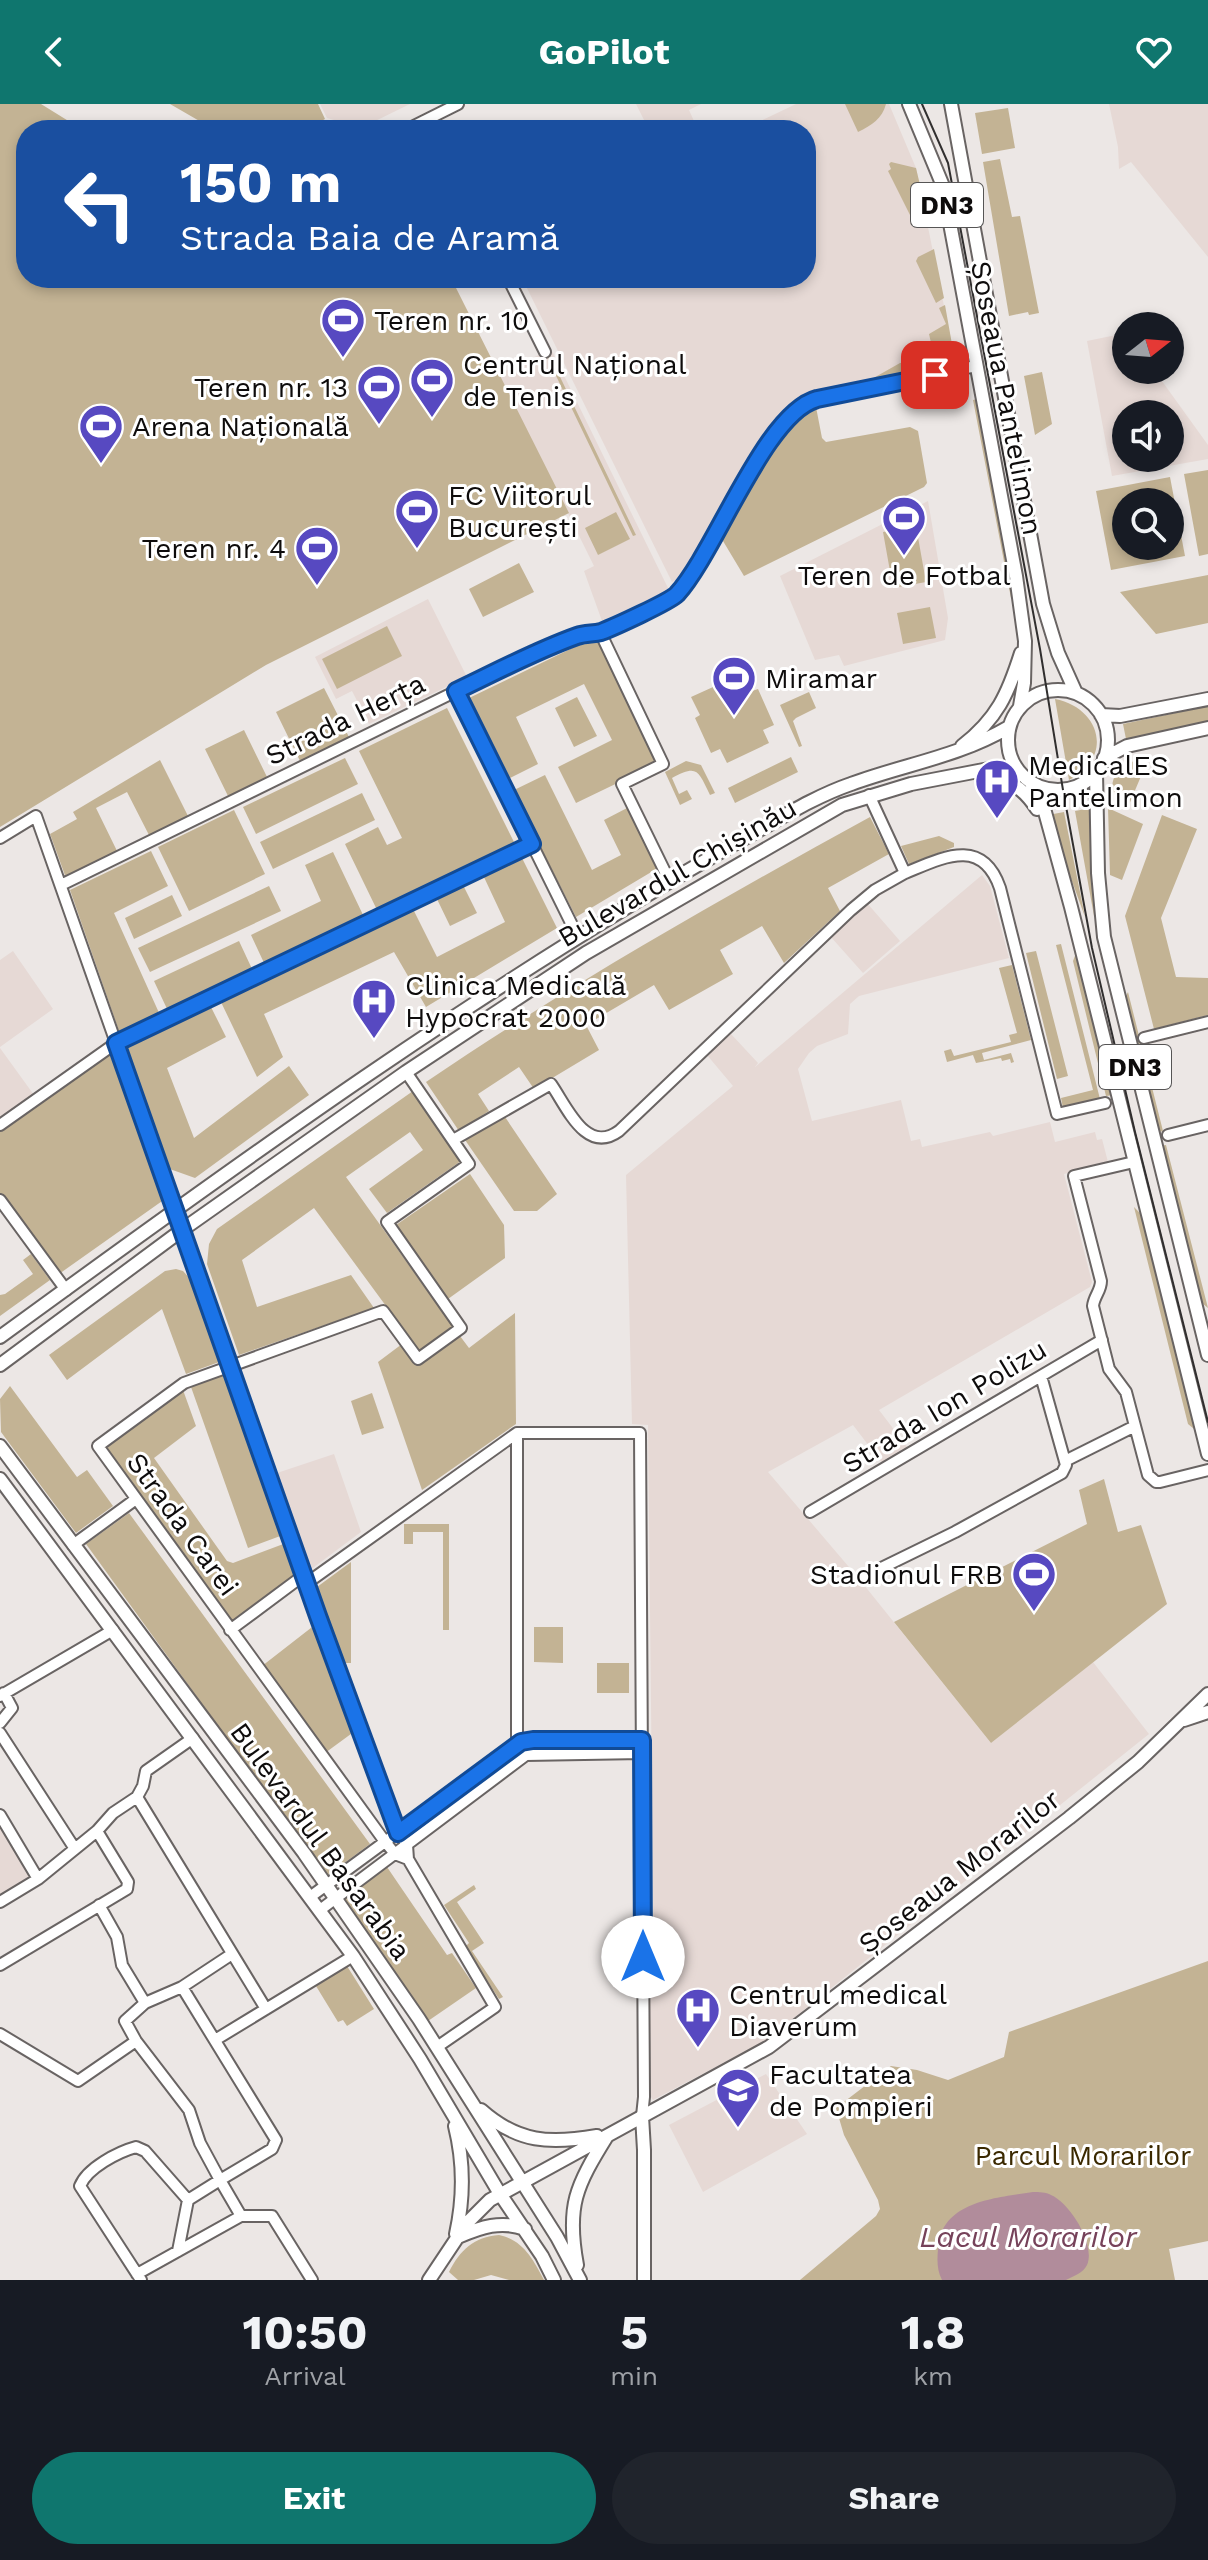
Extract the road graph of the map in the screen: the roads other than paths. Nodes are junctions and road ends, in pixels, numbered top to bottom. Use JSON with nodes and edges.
{"nodes":[{"id":1,"x":458,"y":104,"type":"edge"},
{"id":2,"x":909,"y":104,"type":"edge"},
{"id":3,"x":951,"y":104,"type":"edge"},
{"id":4,"x":431,"y":118,"type":"joint"},
{"id":5,"x":427,"y":120,"type":"edge"},
{"id":6,"x":513,"y":288,"type":"edge"},
{"id":7,"x":545,"y":352,"type":"dead end"},
{"id":8,"x":976,"y":366,"type":"junction"},
{"id":9,"x":600,"y":632,"type":"junction"},
{"id":10,"x":1025,"y":641,"type":"junction"},
{"id":11,"x":456,"y":691,"type":"junction"},
{"id":12,"x":1076,"y":693,"type":"junction"},
{"id":13,"x":1208,"y":699,"type":"edge"},
{"id":14,"x":1020,"y":706,"type":"junction"},
{"id":15,"x":1101,"y":715,"type":"junction"},
{"id":16,"x":1009,"y":727,"type":"junction"},
{"id":17,"x":1208,"y":728,"type":"edge"},
{"id":18,"x":950,"y":755,"type":"junction"},
{"id":19,"x":1104,"y":758,"type":"junction"},
{"id":20,"x":1016,"y":768,"type":"junction"},
{"id":21,"x":1096,"y":773,"type":"junction"},
{"id":22,"x":953,"y":775,"type":"junction"},
{"id":23,"x":1030,"y":781,"type":"junction"},
{"id":24,"x":869,"y":795,"type":"junction"},
{"id":25,"x":0,"y":838,"type":"edge"},
{"id":26,"x":1053,"y":841,"type":"junction"},
{"id":27,"x":532,"y":844,"type":"junction"},
{"id":28,"x":905,"y":873,"type":"junction"},
{"id":29,"x":670,"y":882,"type":"junction"},
{"id":30,"x":61,"y":885,"type":"junction"},
{"id":31,"x":578,"y":937,"type":"junction"},
{"id":32,"x":1208,"y":1022,"type":"edge"},
{"id":33,"x":1144,"y":1038,"type":"dead end"},
{"id":34,"x":116,"y":1043,"type":"junction"},
{"id":35,"x":406,"y":1072,"type":"junction"},
{"id":36,"x":1105,"y":1103,"type":"dead end"},
{"id":37,"x":0,"y":1125,"type":"edge"},
{"id":38,"x":1208,"y":1125,"type":"edge"},
{"id":39,"x":1168,"y":1135,"type":"dead end"},
{"id":40,"x":453,"y":1140,"type":"junction"},
{"id":41,"x":1134,"y":1162,"type":"junction"},
{"id":42,"x":0,"y":1200,"type":"edge"},
{"id":43,"x":176,"y":1211,"type":"junction"},
{"id":44,"x":182,"y":1230,"type":"junction"},
{"id":45,"x":66,"y":1290,"type":"junction"},
{"id":46,"x":0,"y":1337,"type":"edge"},
{"id":47,"x":1102,"y":1340,"type":"junction"},
{"id":48,"x":1208,"y":1355,"type":"edge"},
{"id":49,"x":0,"y":1365,"type":"edge"},
{"id":50,"x":230,"y":1366,"type":"junction"},
{"id":51,"x":1041,"y":1376,"type":"junction"},
{"id":52,"x":1135,"y":1426,"type":"junction"},
{"id":53,"x":517,"y":1433,"type":"junction"},
{"id":54,"x":0,"y":1446,"type":"edge"},
{"id":55,"x":1208,"y":1454,"type":"edge"},
{"id":56,"x":1065,"y":1461,"type":"junction"},
{"id":57,"x":1208,"y":1470,"type":"edge"},
{"id":58,"x":0,"y":1479,"type":"edge"},
{"id":59,"x":136,"y":1499,"type":"junction"},
{"id":60,"x":810,"y":1512,"type":"dead end"},
{"id":61,"x":73,"y":1545,"type":"junction"},
{"id":62,"x":865,"y":1576,"type":"dead end"},
{"id":63,"x":305,"y":1579,"type":"junction"},
{"id":64,"x":113,"y":1630,"type":"junction"},
{"id":65,"x":230,"y":1630,"type":"junction"},
{"id":66,"x":1208,"y":1694,"type":"edge"},
{"id":67,"x":2,"y":1695,"type":"edge"},
{"id":68,"x":1208,"y":1712,"type":"edge"},
{"id":69,"x":1181,"y":1721,"type":"junction"},
{"id":70,"x":0,"y":1723,"type":"edge"},
{"id":71,"x":0,"y":1733,"type":"edge"},
{"id":72,"x":193,"y":1738,"type":"junction"},
{"id":73,"x":642,"y":1740,"type":"junction"},
{"id":74,"x":517,"y":1745,"type":"junction"},
{"id":75,"x":642,"y":1753,"type":"junction"},
{"id":76,"x":517,"y":1762,"type":"junction"},
{"id":77,"x":137,"y":1797,"type":"junction"},
{"id":78,"x":0,"y":1815,"type":"edge"},
{"id":79,"x":97,"y":1831,"type":"junction"},
{"id":80,"x":398,"y":1833,"type":"junction"},
{"id":81,"x":385,"y":1842,"type":"junction"},
{"id":82,"x":407,"y":1845,"type":"junction"},
{"id":83,"x":75,"y":1849,"type":"junction"},
{"id":84,"x":395,"y":1854,"type":"junction"},
{"id":85,"x":408,"y":1859,"type":"junction"},
{"id":86,"x":38,"y":1879,"type":"junction"},
{"id":87,"x":326,"y":1885,"type":"junction"},
{"id":88,"x":310,"y":1897,"type":"junction"},
{"id":89,"x":336,"y":1898,"type":"junction"},
{"id":90,"x":0,"y":1902,"type":"edge"},
{"id":91,"x":99,"y":1905,"type":"junction"},
{"id":92,"x":320,"y":1910,"type":"junction"},
{"id":93,"x":232,"y":1954,"type":"junction"},
{"id":94,"x":353,"y":1956,"type":"junction"},
{"id":95,"x":0,"y":1965,"type":"edge"},
{"id":96,"x":182,"y":1987,"type":"junction"},
{"id":97,"x":145,"y":2003,"type":"junction"},
{"id":98,"x":266,"y":2009,"type":"junction"},
{"id":99,"x":0,"y":2034,"type":"edge"},
{"id":100,"x":215,"y":2040,"type":"junction"},
{"id":101,"x":136,"y":2041,"type":"junction"},
{"id":102,"x":437,"y":2047,"type":"junction"},
{"id":103,"x":470,"y":2098,"type":"junction"},
{"id":104,"x":451,"y":2111,"type":"junction"},
{"id":105,"x":642,"y":2116,"type":"junction"},
{"id":106,"x":608,"y":2134,"type":"junction"},
{"id":107,"x":220,"y":2180,"type":"junction"},
{"id":108,"x":521,"y":2182,"type":"junction"},
{"id":109,"x":500,"y":2194,"type":"junction"},
{"id":110,"x":188,"y":2200,"type":"junction"},
{"id":111,"x":241,"y":2216,"type":"junction"},
{"id":112,"x":525,"y":2229,"type":"junction"},
{"id":113,"x":456,"y":2238,"type":"junction"},
{"id":114,"x":178,"y":2251,"type":"junction"},
{"id":115,"x":139,"y":2277,"type":"edge"},
{"id":116,"x":312,"y":2280,"type":"edge"},
{"id":117,"x":429,"y":2280,"type":"edge"},
{"id":118,"x":554,"y":2280,"type":"edge"},
{"id":119,"x":580,"y":2280,"type":"edge"},
{"id":120,"x":644,"y":2280,"type":"edge"}],
"edges":[{"from":1,"to":4,"type":"street"},
{"from":2,"to":8,"type":"main road","name":"Șoseaua Pantelimon","number":"DN3"},
{"from":3,"to":12,"type":"main road","name":"Șoseaua Pantelimon","number":"DN3"},
{"from":4,"to":5,"type":"street"},
{"from":6,"to":7,"type":"street"},
{"from":8,"to":9,"type":"street","name":"Strada Herța"},
{"from":8,"to":10,"type":"main road","name":"Șoseaua Pantelimon","number":"DN3"},
{"from":9,"to":11,"type":"street","name":"Strada Herța"},
{"from":9,"to":29,"type":"street"},
{"from":10,"to":14,"type":"main road","name":"Șoseaua Pantelimon","number":"DN3"},
{"from":10,"to":18,"type":"main road"},
{"from":11,"to":27,"type":"street"},
{"from":11,"to":30,"type":"street","name":"Strada Herța"},
{"from":12,"to":14,"type":"main road"},
{"from":12,"to":15,"type":"main road","number":"DN3"},
{"from":13,"to":15,"type":"main road"},
{"from":14,"to":16,"type":"main road","number":"DN3"},
{"from":15,"to":19,"type":"main road"},
{"from":16,"to":18,"type":"main road","name":"Bulevardul Chișinău"},
{"from":16,"to":20,"type":"main road"},
{"from":17,"to":19,"type":"main road"},
{"from":18,"to":22,"type":"street"},
{"from":18,"to":29,"type":"main road","name":"Bulevardul Chișinău"},
{"from":19,"to":21,"type":"main road","number":"DN3"},
{"from":20,"to":22,"type":"main road","name":"Bulevardul Chișinău"},
{"from":20,"to":23,"type":"main road","number":"DN3"},
{"from":21,"to":23,"type":"main road"},
{"from":21,"to":48,"type":"main road","number":"DN3"},
{"from":22,"to":24,"type":"main road","name":"Bulevardul Chișinău"},
{"from":22,"to":26,"type":"main road"},
{"from":23,"to":26,"type":"main road","number":"DN3"},
{"from":24,"to":28,"type":"street"},
{"from":24,"to":35,"type":"main road","name":"Bulevardul Chișinău"},
{"from":25,"to":30,"type":"street"},
{"from":26,"to":41,"type":"main road","number":"DN3"},
{"from":27,"to":31,"type":"street"},
{"from":27,"to":34,"type":"street"},
{"from":28,"to":36,"type":"street"},
{"from":28,"to":40,"type":"street"},
{"from":29,"to":31,"type":"main road","name":"Bulevardul Chișinău"},
{"from":30,"to":34,"type":"street"},
{"from":31,"to":43,"type":"main road","name":"Bulevardul Chișinău"},
{"from":32,"to":33,"type":"street"},
{"from":34,"to":37,"type":"street"},
{"from":34,"to":43,"type":"street"},
{"from":35,"to":40,"type":"street"},
{"from":35,"to":44,"type":"main road","name":"Bulevardul Chișinău"},
{"from":38,"to":39,"type":"street"},
{"from":40,"to":50,"type":"street"},
{"from":41,"to":47,"type":"street"},
{"from":41,"to":55,"type":"main road","number":"DN3"},
{"from":42,"to":45,"type":"street"},
{"from":43,"to":44,"type":"street"},
{"from":43,"to":45,"type":"main road","name":"Bulevardul Chișinău"},
{"from":44,"to":49,"type":"main road","name":"Bulevardul Chișinău"},
{"from":44,"to":50,"type":"street"},
{"from":45,"to":46,"type":"main road","name":"Bulevardul Chișinău"},
{"from":47,"to":51,"type":"street","name":"Strada Ion Polizu"},
{"from":47,"to":52,"type":"street"},
{"from":50,"to":59,"type":"street","name":"Strada Carei"},
{"from":50,"to":63,"type":"street"},
{"from":51,"to":56,"type":"street"},
{"from":51,"to":60,"type":"street","name":"Strada Ion Polizu"},
{"from":52,"to":56,"type":"street"},
{"from":52,"to":57,"type":"street"},
{"from":53,"to":63,"type":"street","name":"Strada Carei"},
{"from":53,"to":73,"type":"street"},
{"from":53,"to":74,"type":"street"},
{"from":54,"to":61,"type":"main road","name":"Bulevardul Basarabia"},
{"from":56,"to":62,"type":"street"},
{"from":58,"to":64,"type":"main road","name":"Bulevardul Basarabia"},
{"from":59,"to":61,"type":"street"},
{"from":59,"to":65,"type":"street","name":"Strada Carei"},
{"from":61,"to":87,"type":"main road","name":"Bulevardul Basarabia"},
{"from":63,"to":65,"type":"street","name":"Strada Carei"},
{"from":63,"to":80,"type":"street"},
{"from":64,"to":67,"type":"street"},
{"from":64,"to":72,"type":"main road","name":"Bulevardul Basarabia"},
{"from":65,"to":81,"type":"street","name":"Strada Carei"},
{"from":66,"to":69,"type":"main road","name":"Șoseaua Morarilor"},
{"from":67,"to":70,"type":"street"},
{"from":68,"to":69,"type":"main road"},
{"from":69,"to":105,"type":"main road","name":"Șoseaua Morarilor"},
{"from":71,"to":83,"type":"street"},
{"from":72,"to":77,"type":"street"},
{"from":72,"to":88,"type":"main road","name":"Bulevardul Basarabia"},
{"from":73,"to":74,"type":"street"},
{"from":73,"to":75,"type":"street"},
{"from":74,"to":76,"type":"street"},
{"from":74,"to":80,"type":"street"},
{"from":75,"to":76,"type":"street"},
{"from":75,"to":105,"type":"street"},
{"from":76,"to":82,"type":"street"},
{"from":77,"to":79,"type":"street"},
{"from":77,"to":93,"type":"street"},
{"from":78,"to":86,"type":"street"},
{"from":79,"to":83,"type":"street"},
{"from":79,"to":91,"type":"street"},
{"from":80,"to":81,"type":"street"},
{"from":80,"to":82,"type":"street"},
{"from":81,"to":84,"type":"street","name":"Strada Carei"},
{"from":81,"to":87,"type":"street"},
{"from":82,"to":84,"type":"street"},
{"from":82,"to":85,"type":"street"},
{"from":83,"to":86,"type":"street"},
{"from":84,"to":85,"type":"street","name":"Strada Carei"},
{"from":84,"to":89,"type":"street"},
{"from":85,"to":102,"type":"street"},
{"from":86,"to":90,"type":"street"},
{"from":87,"to":88,"type":"street"},
{"from":87,"to":89,"type":"main road","name":"Bulevardul Basarabia"},
{"from":88,"to":92,"type":"main road","name":"Bulevardul Basarabia"},
{"from":89,"to":92,"type":"street"},
{"from":89,"to":102,"type":"main road","name":"Bulevardul Basarabia"},
{"from":91,"to":95,"type":"street"},
{"from":91,"to":97,"type":"street"},
{"from":92,"to":94,"type":"main road","name":"Bulevardul Basarabia"},
{"from":93,"to":96,"type":"street"},
{"from":93,"to":98,"type":"street"},
{"from":94,"to":98,"type":"street"},
{"from":94,"to":104,"type":"main road","name":"Bulevardul Basarabia"},
{"from":96,"to":97,"type":"street"},
{"from":96,"to":100,"type":"street"},
{"from":97,"to":101,"type":"street"},
{"from":98,"to":100,"type":"street"},
{"from":99,"to":101,"type":"street"},
{"from":100,"to":107,"type":"street"},
{"from":101,"to":107,"type":"street"},
{"from":102,"to":103,"type":"main road","name":"Bulevardul Basarabia"},
{"from":103,"to":106,"type":"main road"},
{"from":103,"to":108,"type":"main road","name":"Bulevardul Basarabia"},
{"from":104,"to":109,"type":"main road","name":"Bulevardul Basarabia"},
{"from":104,"to":113,"type":"main road"},
{"from":105,"to":106,"type":"main road","name":"Șoseaua Morarilor"},
{"from":105,"to":120,"type":"main road"},
{"from":106,"to":108,"type":"main road","name":"Șoseaua Morarilor"},
{"from":106,"to":119,"type":"main road"},
{"from":107,"to":110,"type":"street"},
{"from":107,"to":111,"type":"street"},
{"from":108,"to":109,"type":"main road","name":"Șoseaua Morarilor"},
{"from":108,"to":119,"type":"main road","name":"Bulevardul Basarabia"},
{"from":109,"to":112,"type":"main road","name":"Bulevardul Basarabia"},
{"from":109,"to":113,"type":"main road","name":"Șoseaua Morarilor"},
{"from":110,"to":114,"type":"street"},
{"from":110,"to":115,"type":"street"},
{"from":111,"to":114,"type":"street"},
{"from":111,"to":116,"type":"street"},
{"from":112,"to":113,"type":"main road"},
{"from":112,"to":118,"type":"main road","name":"Bulevardul Basarabia"},
{"from":113,"to":117,"type":"main road","name":"Șoseaua Morarilor"},
{"from":114,"to":115,"type":"street"}]}
